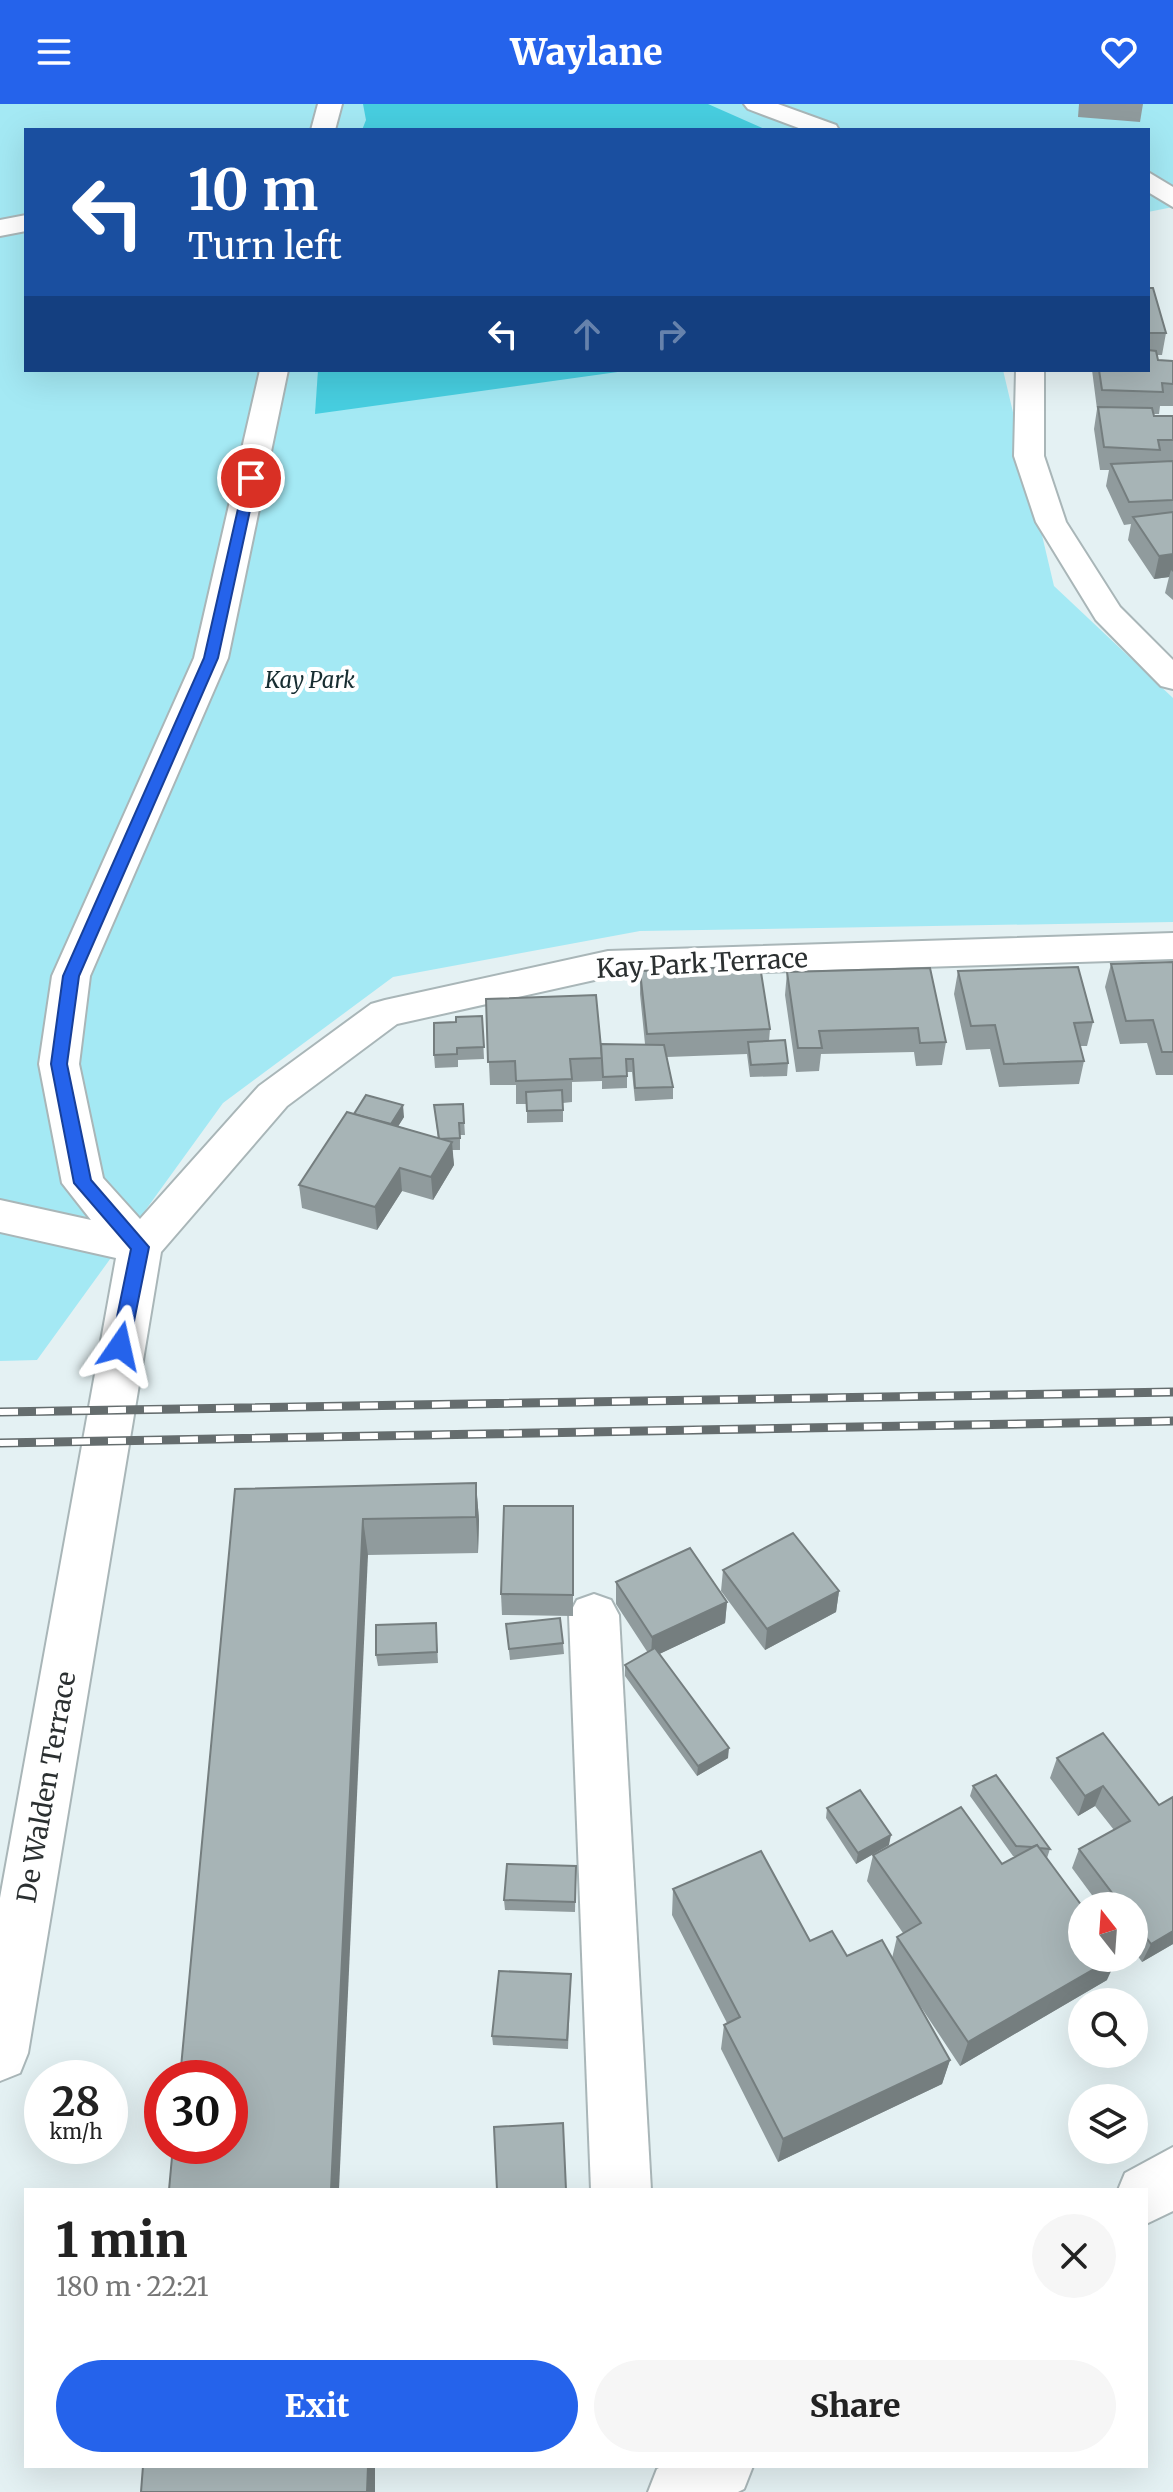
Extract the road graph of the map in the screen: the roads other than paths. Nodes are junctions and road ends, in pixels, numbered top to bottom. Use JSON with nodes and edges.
{"nodes":[{"id":1,"x":330,"y":104,"type":"edge"},
{"id":2,"x":756,"y":104,"type":"edge"},
{"id":3,"x":324,"y":128,"type":"edge"},
{"id":4,"x":822,"y":128,"type":"edge"},
{"id":5,"x":1150,"y":182,"type":"edge"},
{"id":6,"x":1173,"y":199,"type":"edge"},
{"id":7,"x":1173,"y":210,"type":"edge"},
{"id":8,"x":1150,"y":214,"type":"edge"},
{"id":9,"x":24,"y":223,"type":"edge"},
{"id":10,"x":0,"y":228,"type":"edge"},
{"id":11,"x":274,"y":372,"type":"edge"},
{"id":12,"x":1030,"y":372,"type":"edge"},
{"id":13,"x":1173,"y":679,"type":"edge"},
{"id":14,"x":1173,"y":946,"type":"edge"},
{"id":15,"x":0,"y":1216,"type":"edge"},
{"id":16,"x":140,"y":1247,"type":"junction"},
{"id":17,"x":594,"y":1615,"type":"dead end"},
{"id":18,"x":0,"y":2053,"type":"edge"},
{"id":19,"x":1173,"y":2176,"type":"edge"},
{"id":20,"x":621,"y":2188,"type":"edge"},
{"id":21,"x":1148,"y":2193,"type":"edge"},
{"id":22,"x":671,"y":2468,"type":"edge"},
{"id":23,"x":718,"y":2468,"type":"edge"},
{"id":24,"x":681,"y":2492,"type":"edge"}],
"edges":[{"from":1,"to":3,"type":"street"},
{"from":2,"to":4,"type":"street"},
{"from":5,"to":6,"type":"street"},
{"from":7,"to":8,"type":"street"},
{"from":9,"to":10,"type":"street"},
{"from":11,"to":16,"type":"street"},
{"from":12,"to":13,"type":"street"},
{"from":14,"to":16,"type":"street","name":"Kay Park Terrace"},
{"from":15,"to":16,"type":"street"},
{"from":16,"to":18,"type":"street","name":"De Walden Terrace"},
{"from":17,"to":20,"type":"street"},
{"from":19,"to":21,"type":"street"},
{"from":22,"to":24,"type":"street"},
{"from":23,"to":24,"type":"street"}]}
